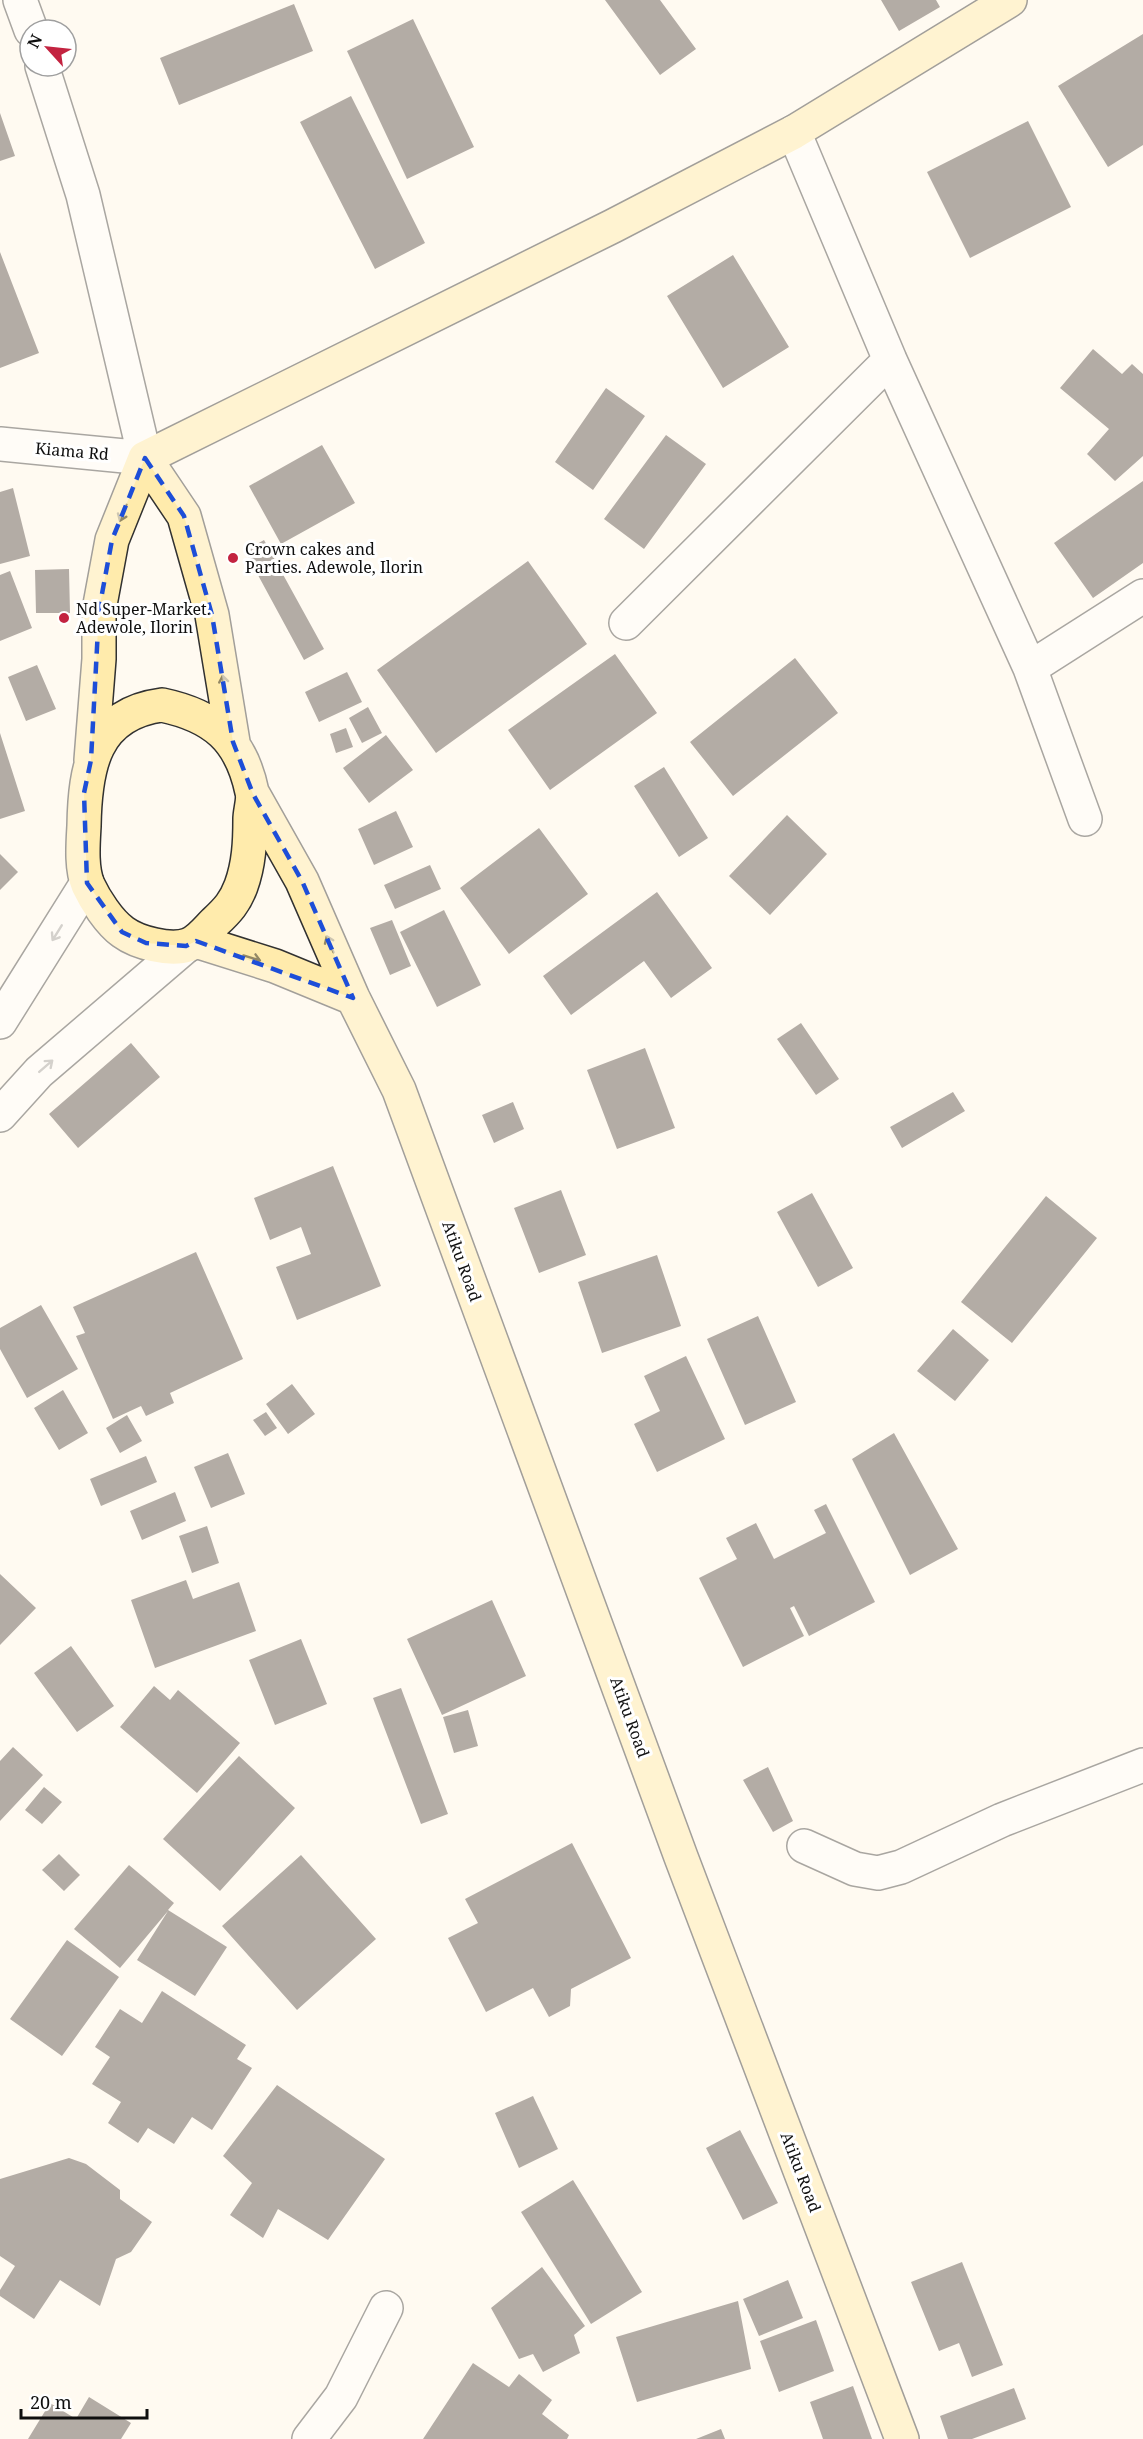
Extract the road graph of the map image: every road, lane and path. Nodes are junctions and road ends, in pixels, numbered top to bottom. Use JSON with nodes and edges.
{"nodes":[{"id":1,"x":20,"y":0,"type":"edge"},
{"id":2,"x":1010,"y":0,"type":"edge"},
{"id":3,"x":27,"y":18,"type":"edge"},
{"id":4,"x":46,"y":78,"type":"edge"},
{"id":5,"x":794,"y":132,"type":"junction"},
{"id":6,"x":890,"y":360,"type":"junction"},
{"id":7,"x":0,"y":444,"type":"edge"},
{"id":8,"x":145,"y":458,"type":"junction"},
{"id":9,"x":1143,"y":596,"type":"edge"},
{"id":10,"x":626,"y":623,"type":"dead end"},
{"id":11,"x":1030,"y":668,"type":"junction"},
{"id":12,"x":234,"y":742,"type":"junction"},
{"id":13,"x":91,"y":759,"type":"junction"},
{"id":14,"x":253,"y":794,"type":"junction"},
{"id":15,"x":1084,"y":819,"type":"dead end"},
{"id":16,"x":87,"y":883,"type":"junction"},
{"id":17,"x":191,"y":943,"type":"junction"},
{"id":18,"x":353,"y":998,"type":"junction"},
{"id":19,"x":0,"y":1022,"type":"edge"},
{"id":20,"x":0,"y":1115,"type":"edge"},
{"id":21,"x":1143,"y":1765,"type":"edge"},
{"id":22,"x":804,"y":1846,"type":"dead end"},
{"id":23,"x":386,"y":2308,"type":"dead end"},
{"id":24,"x":309,"y":2439,"type":"edge"},
{"id":25,"x":902,"y":2439,"type":"edge"}],
"edges":[{"from":1,"to":3,"type":"street"},
{"from":2,"to":5,"type":"street"},
{"from":4,"to":8,"type":"street"},
{"from":5,"to":6,"type":"street"},
{"from":5,"to":8,"type":"street"},
{"from":6,"to":10,"type":"street"},
{"from":6,"to":11,"type":"street"},
{"from":7,"to":8,"type":"street","name":"Kiama Rd"},
{"from":12,"to":8,"type":"street","one_way":true},
{"from":8,"to":13,"type":"street","one_way":true},
{"from":9,"to":11,"type":"street"},
{"from":11,"to":15,"type":"street"},
{"from":12,"to":13,"type":"street"},
{"from":12,"to":14,"type":"street"},
{"from":13,"to":16,"type":"street"},
{"from":14,"to":17,"type":"street"},
{"from":18,"to":14,"type":"street","name":"Atiku Road","one_way":true},
{"from":16,"to":17,"type":"street"},
{"from":16,"to":19,"type":"street","one_way":true},
{"from":17,"to":18,"type":"street","one_way":true},
{"from":20,"to":17,"type":"street","one_way":true},
{"from":18,"to":25,"type":"street","name":"Atiku Road"},
{"from":21,"to":22,"type":"street"},
{"from":23,"to":24,"type":"street"}]}
